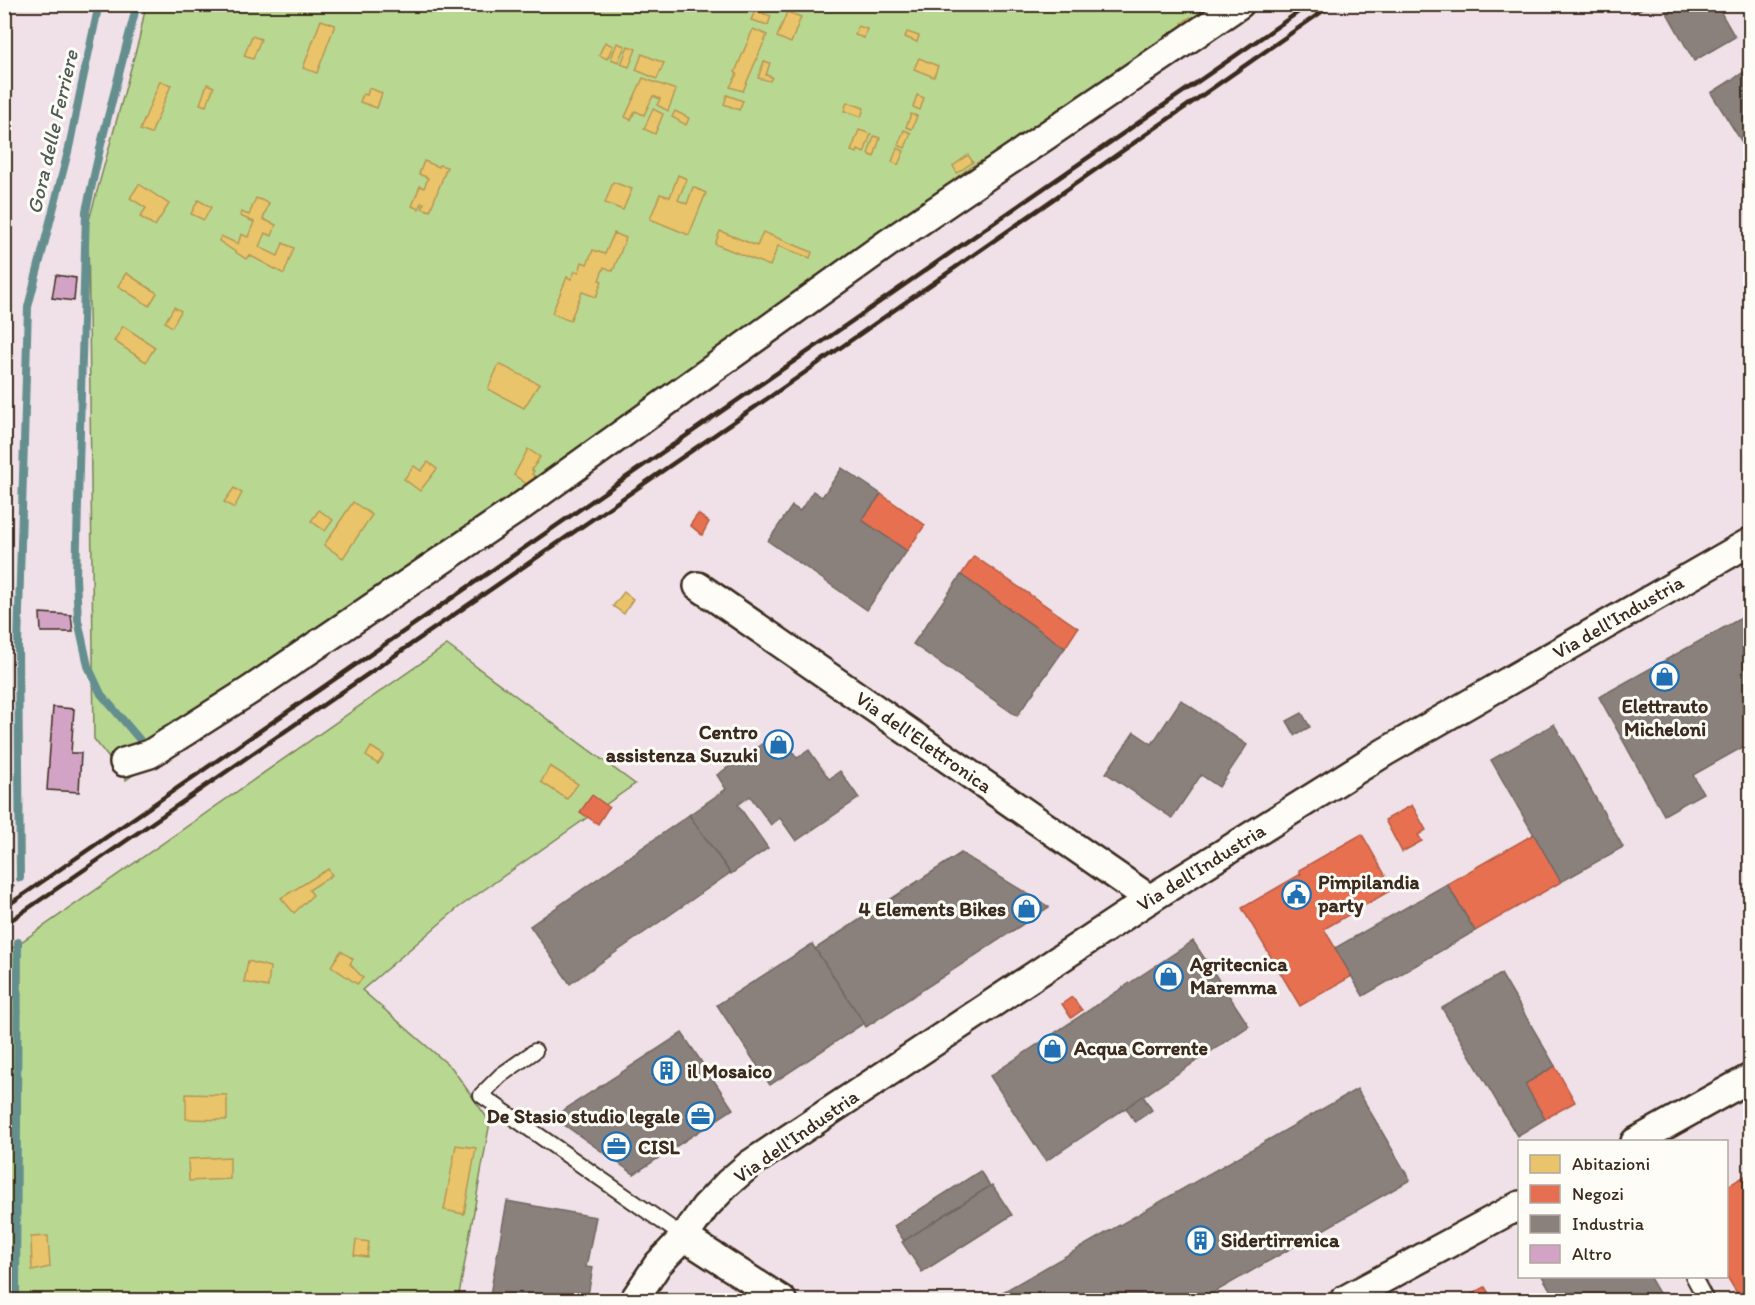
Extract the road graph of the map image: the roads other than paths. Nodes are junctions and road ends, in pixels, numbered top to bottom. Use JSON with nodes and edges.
{"nodes":[{"id":1,"x":1239,"y":4,"type":"edge"},
{"id":2,"x":1750,"y":542,"type":"edge"},
{"id":3,"x":698,"y":586,"type":"dead end"},
{"id":4,"x":124,"y":762,"type":"dead end"},
{"id":5,"x":1150,"y":899,"type":"junction"},
{"id":6,"x":535,"y":1051,"type":"dead end"},
{"id":7,"x":1750,"y":1078,"type":"edge"},
{"id":8,"x":1639,"y":1140,"type":"edge"},
{"id":9,"x":1518,"y":1206,"type":"edge"},
{"id":10,"x":684,"y":1237,"type":"junction"},
{"id":11,"x":1694,"y":1278,"type":"edge"},
{"id":12,"x":634,"y":1300,"type":"edge"},
{"id":13,"x":782,"y":1300,"type":"edge"},
{"id":14,"x":1344,"y":1300,"type":"edge"},
{"id":15,"x":1706,"y":1300,"type":"edge"}],
"edges":[{"from":1,"to":4,"type":"street"},
{"from":2,"to":5,"type":"street","name":"Via dell'Industria"},
{"from":3,"to":5,"type":"street","name":"Via dell'Elettronica"},
{"from":5,"to":10,"type":"street","name":"Via dell'Industria"},
{"from":6,"to":10,"type":"lane"},
{"from":7,"to":8,"type":"street"},
{"from":9,"to":14,"type":"street"},
{"from":10,"to":12,"type":"street","name":"Via dell'Industria"},
{"from":10,"to":13,"type":"street"},
{"from":11,"to":15,"type":"lane"}]}
